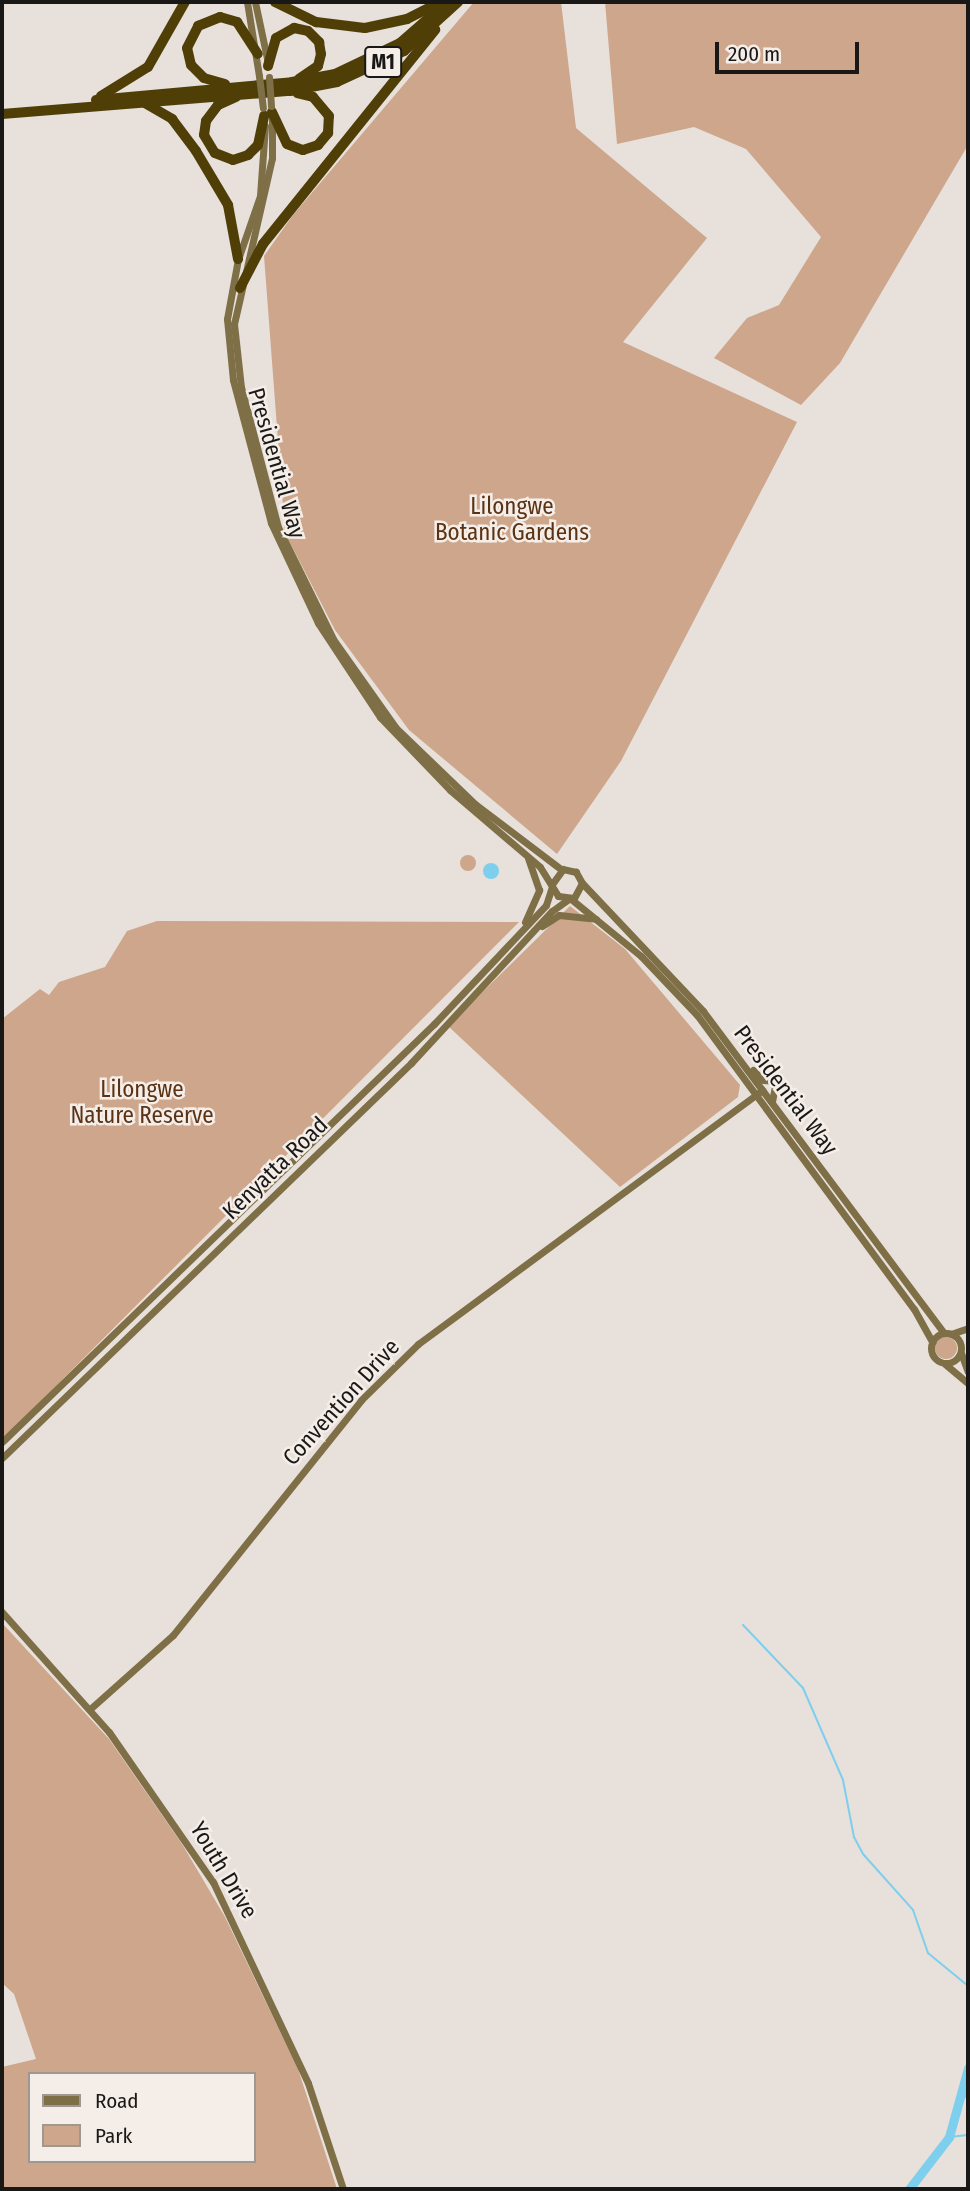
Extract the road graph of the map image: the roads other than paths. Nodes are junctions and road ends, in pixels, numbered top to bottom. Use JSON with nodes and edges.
{"nodes":[{"id":1,"x":185,"y":2,"type":"edge"},
{"id":2,"x":247,"y":2,"type":"edge"},
{"id":3,"x":255,"y":2,"type":"edge"},
{"id":4,"x":275,"y":2,"type":"edge"},
{"id":5,"x":441,"y":2,"type":"edge"},
{"id":6,"x":447,"y":2,"type":"edge"},
{"id":7,"x":458,"y":2,"type":"edge"},
{"id":8,"x":443,"y":19,"type":"junction"},
{"id":9,"x":258,"y":54,"type":"junction"},
{"id":10,"x":269,"y":72,"type":"junction"},
{"id":11,"x":291,"y":87,"type":"junction"},
{"id":12,"x":242,"y":90,"type":"junction"},
{"id":13,"x":174,"y":96,"type":"junction"},
{"id":14,"x":87,"y":101,"type":"junction"},
{"id":15,"x":143,"y":102,"type":"junction"},
{"id":16,"x":2,"y":111,"type":"edge"},
{"id":17,"x":267,"y":111,"type":"junction"},
{"id":18,"x":238,"y":260,"type":"junction"},
{"id":19,"x":240,"y":288,"type":"junction"},
{"id":20,"x":527,"y":856,"type":"junction"},
{"id":21,"x":562,"y":870,"type":"junction"},
{"id":22,"x":582,"y":883,"type":"junction"},
{"id":23,"x":552,"y":885,"type":"junction"},
{"id":24,"x":570,"y":899,"type":"junction"},
{"id":25,"x":600,"y":920,"type":"junction"},
{"id":26,"x":531,"y":933,"type":"junction"},
{"id":27,"x":517,"y":934,"type":"junction"},
{"id":28,"x":716,"y":1028,"type":"junction"},
{"id":29,"x":743,"y":1077,"type":"junction"},
{"id":30,"x":760,"y":1093,"type":"junction"},
{"id":31,"x":772,"y":1101,"type":"junction"},
{"id":32,"x":732,"y":1112,"type":"junction"},
{"id":33,"x":691,"y":1144,"type":"junction"},
{"id":34,"x":803,"y":1157,"type":"junction"},
{"id":35,"x":968,"y":1328,"type":"edge"},
{"id":36,"x":948,"y":1334,"type":"junction"},
{"id":37,"x":968,"y":1336,"type":"edge"},
{"id":38,"x":932,"y":1342,"type":"junction"},
{"id":39,"x":961,"y":1350,"type":"junction"},
{"id":40,"x":945,"y":1364,"type":"junction"},
{"id":41,"x":968,"y":1371,"type":"edge"},
{"id":42,"x":968,"y":1383,"type":"edge"},
{"id":43,"x":2,"y":1442,"type":"edge"},
{"id":44,"x":2,"y":1458,"type":"edge"},
{"id":45,"x":2,"y":1612,"type":"edge"},
{"id":46,"x":90,"y":1709,"type":"junction"},
{"id":47,"x":343,"y":2189,"type":"edge"}],
"edges":[{"from":1,"to":14,"type":"highway"},
{"from":2,"to":9,"type":"main road","name":"Presidential Way"},
{"from":3,"to":10,"type":"main road","name":"Presidential Way"},
{"from":4,"to":5,"type":"highway"},
{"from":6,"to":11,"type":"highway","number":"M1"},
{"from":7,"to":8,"type":"highway","number":"M1"},
{"from":8,"to":11,"type":"highway","number":"M1"},
{"from":8,"to":19,"type":"highway"},
{"from":9,"to":12,"type":"highway"},
{"from":9,"to":17,"type":"main road","name":"Presidential Way","bridge":true},
{"from":10,"to":11,"type":"highway"},
{"from":10,"to":17,"type":"main road","name":"Presidential Way","bridge":true},
{"from":11,"to":12,"type":"highway","number":"M1"},
{"from":11,"to":17,"type":"highway"},
{"from":12,"to":13,"type":"highway","number":"M1"},
{"from":12,"to":17,"type":"highway"},
{"from":13,"to":14,"type":"highway","number":"M1"},
{"from":13,"to":15,"type":"highway","number":"M1"},
{"from":14,"to":16,"type":"highway","number":"M1"},
{"from":15,"to":16,"type":"highway","number":"M1"},
{"from":15,"to":18,"type":"highway"},
{"from":17,"to":18,"type":"main road","name":"Presidential Way"},
{"from":17,"to":19,"type":"main road","name":"Presidential Way"},
{"from":18,"to":20,"type":"main road","name":"Presidential Way"},
{"from":19,"to":21,"type":"main road","name":"Presidential Way"},
{"from":20,"to":23,"type":"main road","name":"Presidential Way"},
{"from":20,"to":27,"type":"main road"},
{"from":21,"to":22,"type":"main road","name":"Presidential Way"},
{"from":21,"to":23,"type":"main road"},
{"from":22,"to":24,"type":"main road"},
{"from":22,"to":28,"type":"main road","name":"Presidential Way"},
{"from":23,"to":24,"type":"main road","name":"Presidential Way"},
{"from":23,"to":27,"type":"main road","name":"Kenyatta Road"},
{"from":24,"to":25,"type":"main road","name":"Presidential Way"},
{"from":24,"to":26,"type":"main road","name":"Kenyatta Road"},
{"from":25,"to":26,"type":"main road"},
{"from":25,"to":29,"type":"main road","name":"Presidential Way"},
{"from":26,"to":44,"type":"main road","name":"Kenyatta Road"},
{"from":27,"to":43,"type":"main road","name":"Kenyatta Road"},
{"from":28,"to":30,"type":"main road","name":"Presidential Way"},
{"from":28,"to":31,"type":"main road"},
{"from":29,"to":30,"type":"main road","name":"Presidential Way"},
{"from":29,"to":33,"type":"main road"},
{"from":30,"to":31,"type":"main road","name":"Presidential Way"},
{"from":30,"to":32,"type":"main road","name":"Convention Drive"},
{"from":30,"to":34,"type":"main road","name":"Presidential Way"},
{"from":31,"to":36,"type":"main road","name":"Presidential Way"},
{"from":32,"to":33,"type":"main road","name":"Convention Drive"},
{"from":32,"to":34,"type":"main road"},
{"from":33,"to":46,"type":"main road","name":"Convention Drive"},
{"from":34,"to":38,"type":"main road","name":"Presidential Way"},
{"from":35,"to":36,"type":"main road"},
{"from":36,"to":38,"type":"main road"},
{"from":36,"to":39,"type":"main road"},
{"from":37,"to":39,"type":"main road"},
{"from":38,"to":40,"type":"main road"},
{"from":39,"to":40,"type":"main road"},
{"from":39,"to":41,"type":"main road"},
{"from":40,"to":42,"type":"main road"},
{"from":45,"to":46,"type":"main road","name":"Youth Drive"},
{"from":46,"to":47,"type":"main road","name":"Youth Drive"}]}
